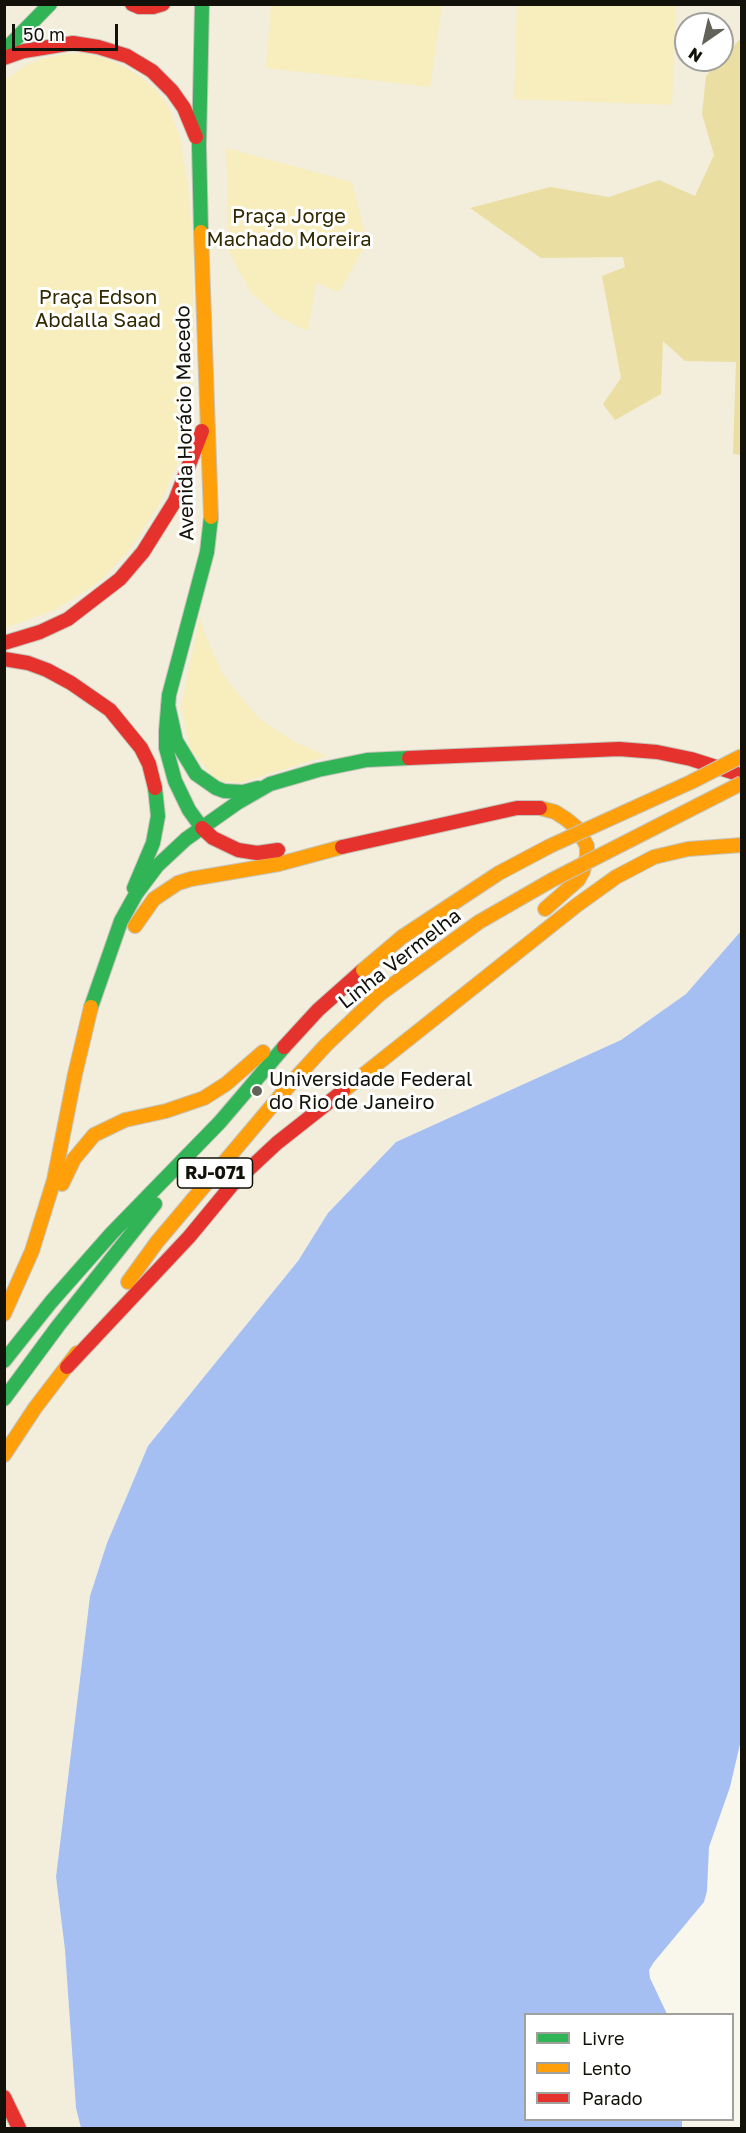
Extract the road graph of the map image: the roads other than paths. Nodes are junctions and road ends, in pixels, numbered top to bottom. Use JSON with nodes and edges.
{"nodes":[{"id":1,"x":50,"y":4,"type":"edge"},
{"id":2,"x":132,"y":4,"type":"edge"},
{"id":3,"x":162,"y":4,"type":"edge"},
{"id":4,"x":202,"y":4,"type":"edge"},
{"id":5,"x":4,"y":51,"type":"edge"},
{"id":6,"x":4,"y":58,"type":"edge"},
{"id":7,"x":200,"y":145,"type":"junction"},
{"id":8,"x":206,"y":420,"type":"junction"},
{"id":9,"x":4,"y":643,"type":"edge"},
{"id":10,"x":4,"y":659,"type":"edge"},
{"id":11,"x":168,"y":705,"type":"junction"},
{"id":12,"x":741,"y":756,"type":"edge"},
{"id":13,"x":741,"y":776,"type":"edge"},
{"id":14,"x":741,"y":783,"type":"edge"},
{"id":15,"x":270,"y":784,"type":"junction"},
{"id":16,"x":202,"y":828,"type":"junction"},
{"id":17,"x":366,"y":841,"type":"junction"},
{"id":18,"x":741,"y":845,"type":"edge"},
{"id":19,"x":536,"y":917,"type":"dead end"},
{"id":20,"x":121,"y":921,"type":"junction"},
{"id":21,"x":511,"y":939,"type":"dead end"},
{"id":22,"x":99,"y":986,"type":"junction"},
{"id":23,"x":454,"y":1001,"type":"junction"},
{"id":24,"x":318,"y":1010,"type":"junction"},
{"id":25,"x":220,"y":1122,"type":"junction"},
{"id":26,"x":32,"y":1251,"type":"junction"},
{"id":27,"x":4,"y":1314,"type":"edge"},
{"id":28,"x":4,"y":1361,"type":"edge"},
{"id":29,"x":67,"y":1367,"type":"junction"},
{"id":30,"x":4,"y":1399,"type":"edge"},
{"id":31,"x":4,"y":1455,"type":"edge"},
{"id":32,"x":4,"y":2097,"type":"edge"},
{"id":33,"x":19,"y":2128,"type":"edge"}],
"edges":[{"from":1,"to":5,"type":"main road"},
{"from":2,"to":3,"type":"main road"},
{"from":4,"to":7,"type":"main road","name":"Avenida Horácio Macedo"},
{"from":6,"to":7,"type":"main road"},
{"from":7,"to":8,"type":"main road","name":"Avenida Horácio Macedo"},
{"from":8,"to":9,"type":"main road"},
{"from":8,"to":11,"type":"main road","name":"Avenida Horácio Macedo"},
{"from":10,"to":20,"type":"main road"},
{"from":11,"to":15,"type":"main road"},
{"from":11,"to":16,"type":"main road","name":"Avenida Horácio Macedo"},
{"from":12,"to":24,"type":"main road","name":"Linha Vermelha","number":"RJ-071","bridge":true},
{"from":13,"to":15,"type":"main road"},
{"from":14,"to":29,"type":"main road","name":"Linha Vermelha","number":"RJ-071","bridge":true},
{"from":15,"to":16,"type":"main road"},
{"from":16,"to":17,"type":"main road","name":"Avenida Horácio Macedo"},
{"from":16,"to":20,"type":"main road"},
{"from":17,"to":19,"type":"main road"},
{"from":17,"to":22,"type":"main road"},
{"from":18,"to":23,"type":"main road"},
{"from":20,"to":22,"type":"main road"},
{"from":21,"to":23,"type":"main road"},
{"from":22,"to":26,"type":"main road"},
{"from":23,"to":29,"type":"main road","name":"Linha Vermelha"},
{"from":24,"to":25,"type":"main road","name":"Linha Vermelha","number":"RJ-071"},
{"from":24,"to":26,"type":"main road"},
{"from":25,"to":28,"type":"main road","name":"Linha Vermelha","number":"RJ-071"},
{"from":25,"to":30,"type":"main road","name":"Linha Vermelha"},
{"from":26,"to":27,"type":"main road"},
{"from":29,"to":31,"type":"main road","name":"Linha Vermelha","number":"RJ-071"},
{"from":32,"to":33,"type":"main road"}]}
